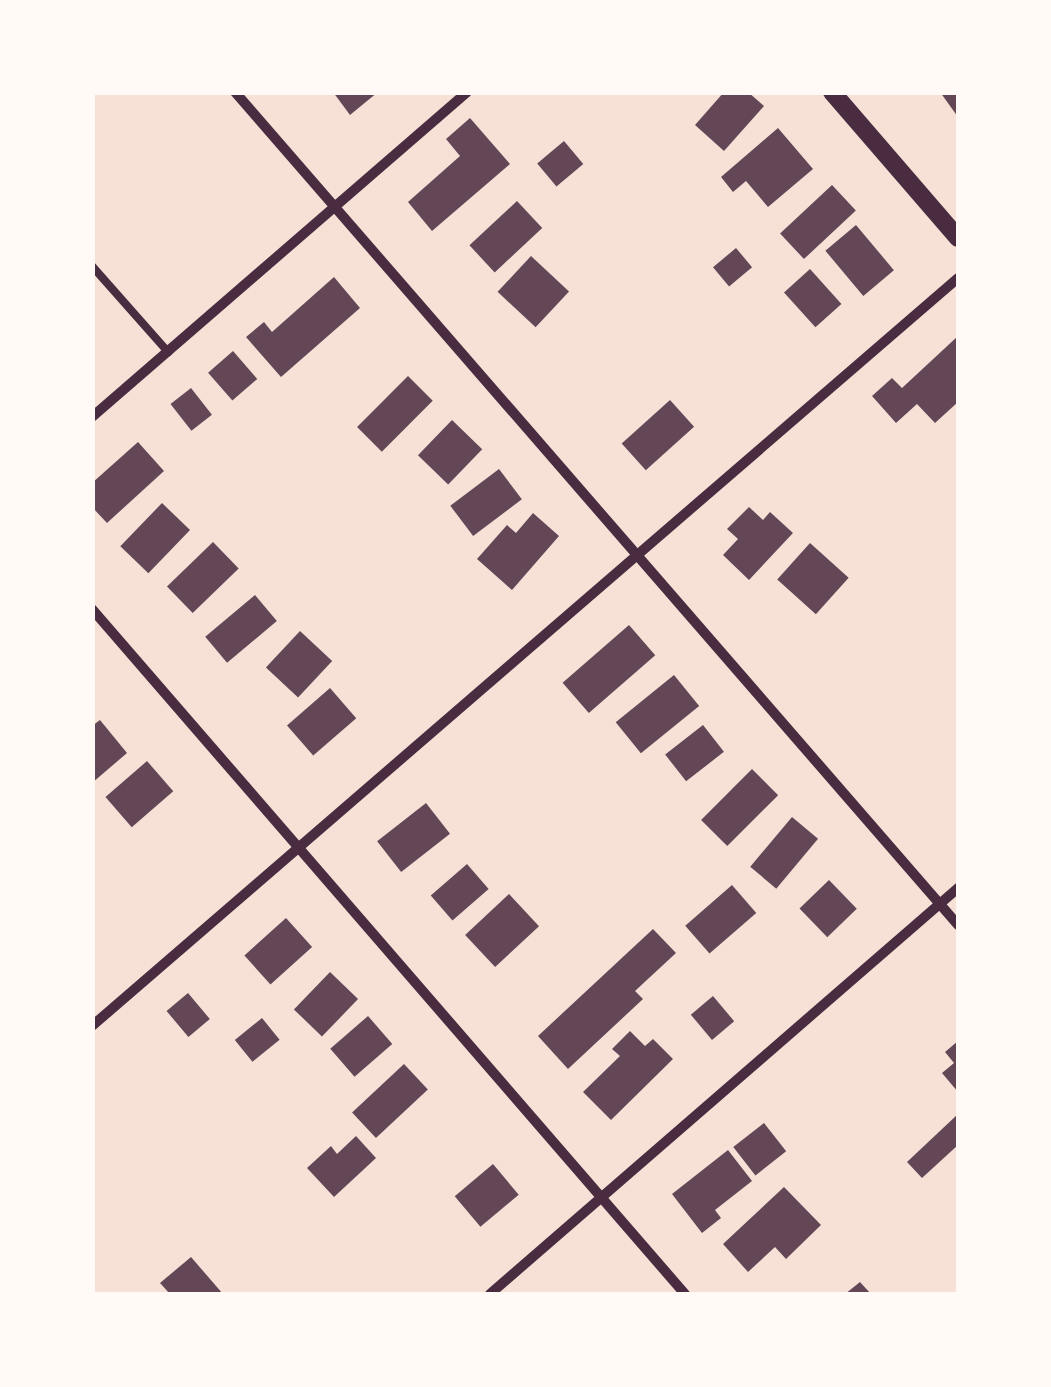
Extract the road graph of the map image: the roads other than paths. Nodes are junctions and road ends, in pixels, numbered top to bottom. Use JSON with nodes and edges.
{"nodes":[{"id":1,"x":236,"y":92,"type":"edge"},
{"id":2,"x":467,"y":92,"type":"edge"},
{"id":3,"x":832,"y":92,"type":"edge"},
{"id":4,"x":336,"y":208,"type":"junction"},
{"id":5,"x":958,"y":238,"type":"edge"},
{"id":6,"x":92,"y":266,"type":"edge"},
{"id":7,"x":958,"y":278,"type":"edge"},
{"id":8,"x":168,"y":352,"type":"junction"},
{"id":9,"x":92,"y":416,"type":"edge"},
{"id":10,"x":636,"y":554,"type":"junction"},
{"id":11,"x":92,"y":609,"type":"edge"},
{"id":12,"x":299,"y":847,"type":"junction"},
{"id":13,"x":958,"y":888,"type":"edge"},
{"id":14,"x":940,"y":904,"type":"junction"},
{"id":15,"x":958,"y":925,"type":"edge"},
{"id":16,"x":92,"y":1026,"type":"edge"},
{"id":17,"x":601,"y":1198,"type":"junction"},
{"id":18,"x":490,"y":1294,"type":"edge"},
{"id":19,"x":685,"y":1294,"type":"edge"}],
"edges":[{"from":1,"to":4,"type":"street"},
{"from":2,"to":4,"type":"street"},
{"from":3,"to":5,"type":"street"},
{"from":4,"to":8,"type":"street"},
{"from":4,"to":10,"type":"street"},
{"from":6,"to":8,"type":"lane"},
{"from":7,"to":10,"type":"street"},
{"from":8,"to":9,"type":"street"},
{"from":10,"to":12,"type":"street"},
{"from":10,"to":14,"type":"street"},
{"from":11,"to":12,"type":"street"},
{"from":12,"to":16,"type":"street"},
{"from":12,"to":17,"type":"street"},
{"from":13,"to":14,"type":"street"},
{"from":14,"to":15,"type":"street"},
{"from":14,"to":17,"type":"street"},
{"from":17,"to":18,"type":"street"},
{"from":17,"to":19,"type":"street"}]}
